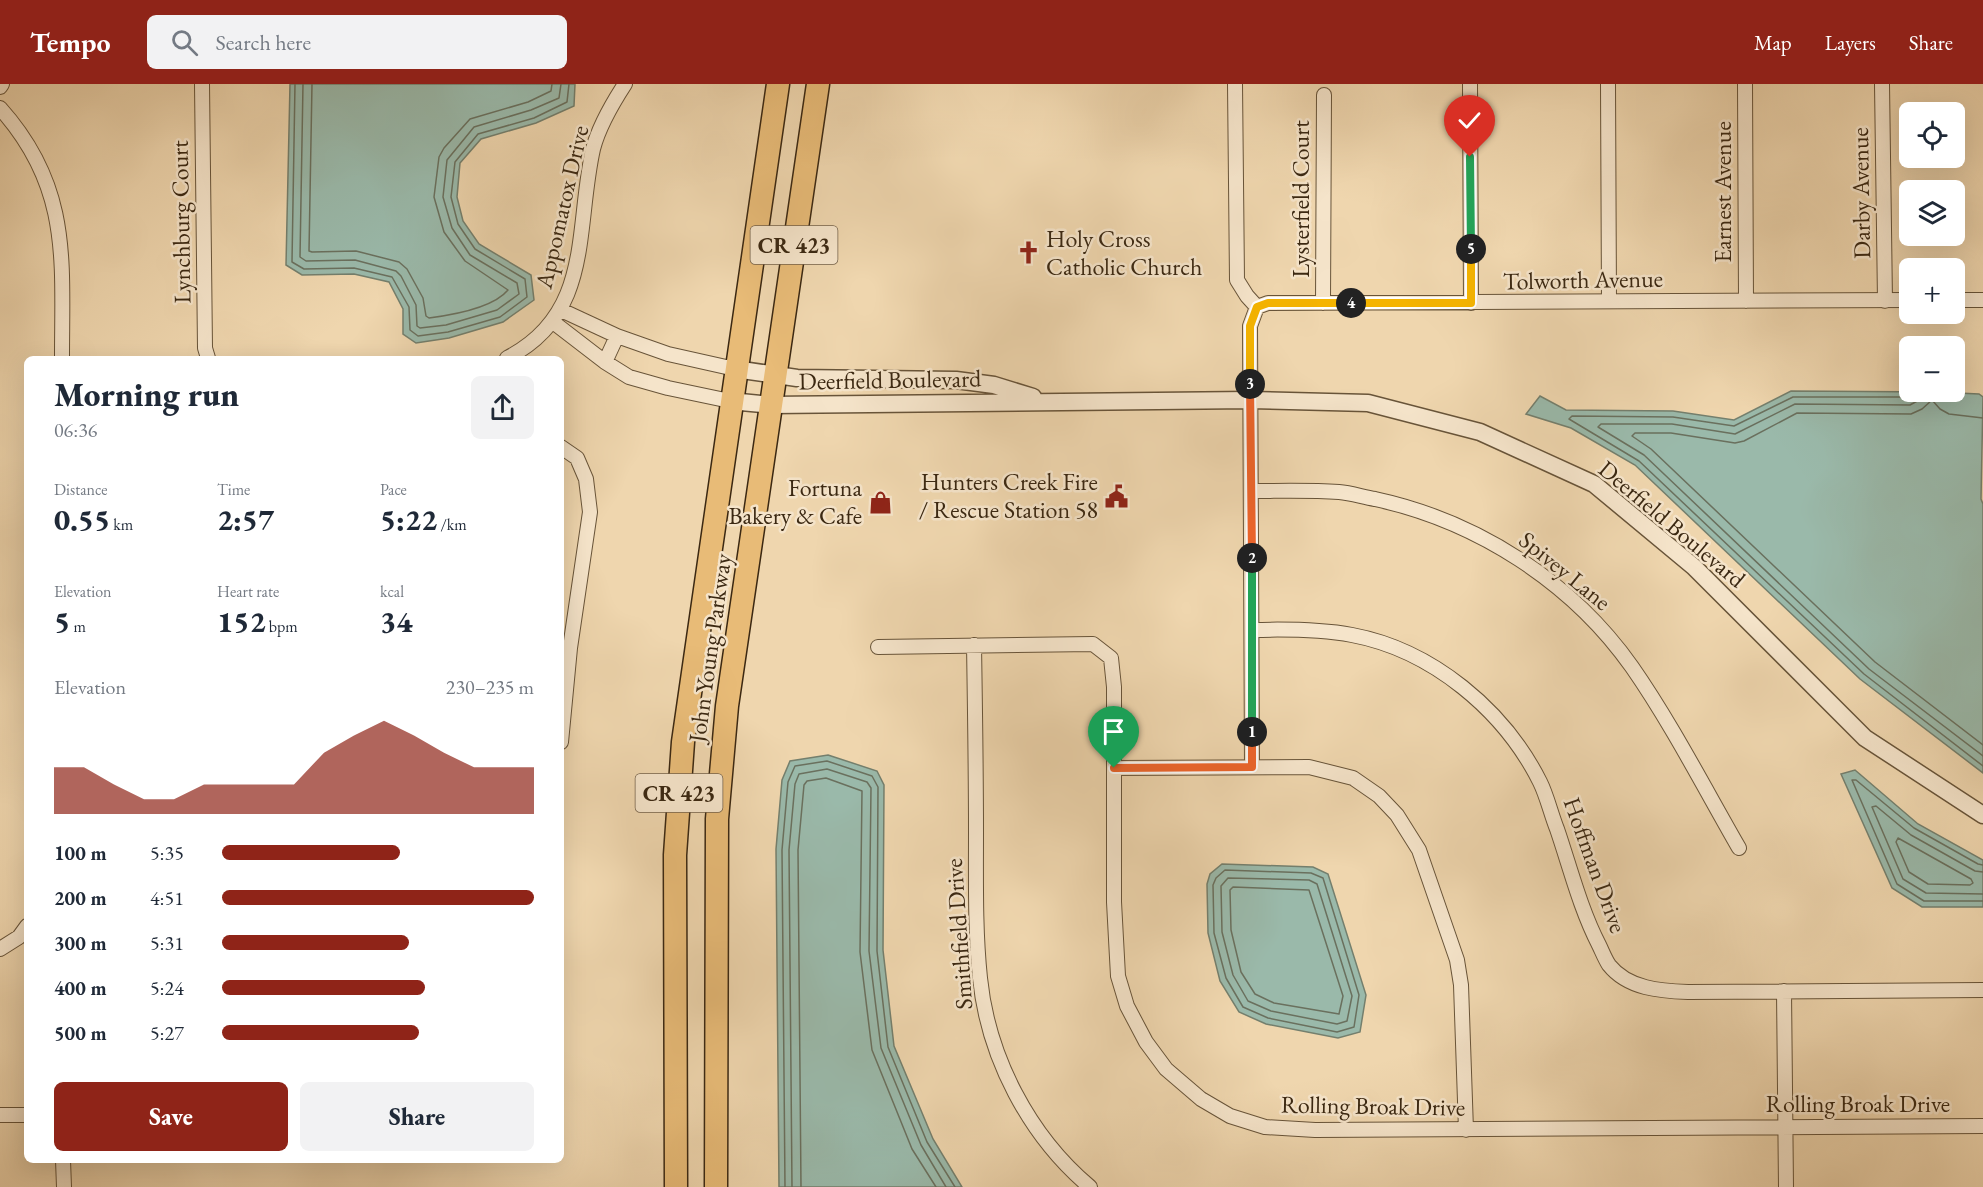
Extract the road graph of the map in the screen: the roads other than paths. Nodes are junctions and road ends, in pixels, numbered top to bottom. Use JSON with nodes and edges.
{"nodes":[{"id":1,"x":202,"y":84,"type":"edge"},
{"id":2,"x":626,"y":84,"type":"edge"},
{"id":3,"x":778,"y":84,"type":"edge"},
{"id":4,"x":818,"y":84,"type":"edge"},
{"id":5,"x":1235,"y":84,"type":"edge"},
{"id":6,"x":1470,"y":84,"type":"edge"},
{"id":7,"x":1608,"y":84,"type":"edge"},
{"id":8,"x":1745,"y":84,"type":"edge"},
{"id":9,"x":1882,"y":84,"type":"edge"},
{"id":10,"x":1324,"y":95,"type":"dead end"},
{"id":11,"x":0,"y":108,"type":"edge"},
{"id":12,"x":1899,"y":300,"type":"edge"},
{"id":13,"x":1965,"y":300,"type":"edge"},
{"id":14,"x":1983,"y":300,"type":"edge"},
{"id":15,"x":1746,"y":301,"type":"junction"},
{"id":16,"x":1885,"y":301,"type":"junction"},
{"id":17,"x":1610,"y":302,"type":"junction"},
{"id":18,"x":1323,"y":303,"type":"junction"},
{"id":19,"x":1471,"y":303,"type":"junction"},
{"id":20,"x":1257,"y":307,"type":"junction"},
{"id":21,"x":557,"y":316,"type":"junction"},
{"id":22,"x":616,"y":336,"type":"junction"},
{"id":23,"x":62,"y":356,"type":"edge"},
{"id":24,"x":207,"y":356,"type":"edge"},
{"id":25,"x":511,"y":356,"type":"edge"},
{"id":26,"x":605,"y":362,"type":"junction"},
{"id":27,"x":735,"y":369,"type":"junction"},
{"id":28,"x":775,"y":376,"type":"junction"},
{"id":29,"x":1250,"y":400,"type":"junction"},
{"id":30,"x":730,"y":401,"type":"junction"},
{"id":31,"x":1051,"y":402,"type":"junction"},
{"id":32,"x":771,"y":405,"type":"junction"},
{"id":33,"x":564,"y":449,"type":"edge"},
{"id":34,"x":1252,"y":491,"type":"junction"},
{"id":35,"x":1252,"y":630,"type":"junction"},
{"id":36,"x":974,"y":645,"type":"junction"},
{"id":37,"x":566,"y":647,"type":"edge"},
{"id":38,"x":878,"y":647,"type":"dead end"},
{"id":39,"x":564,"y":685,"type":"edge"},
{"id":40,"x":1252,"y":767,"type":"junction"},
{"id":41,"x":1114,"y":768,"type":"junction"},
{"id":42,"x":1983,"y":815,"type":"edge"},
{"id":43,"x":1739,"y":848,"type":"dead end"},
{"id":44,"x":24,"y":936,"type":"edge"},
{"id":45,"x":0,"y":949,"type":"edge"},
{"id":46,"x":1983,"y":990,"type":"edge"},
{"id":47,"x":1784,"y":991,"type":"junction"},
{"id":48,"x":24,"y":1115,"type":"edge"},
{"id":49,"x":0,"y":1116,"type":"edge"},
{"id":50,"x":1983,"y":1126,"type":"edge"},
{"id":51,"x":1785,"y":1128,"type":"junction"},
{"id":52,"x":1466,"y":1130,"type":"junction"},
{"id":53,"x":63,"y":1163,"type":"edge"},
{"id":54,"x":64,"y":1187,"type":"edge"},
{"id":55,"x":676,"y":1187,"type":"edge"},
{"id":56,"x":716,"y":1187,"type":"edge"},
{"id":57,"x":1090,"y":1187,"type":"edge"},
{"id":58,"x":1785,"y":1187,"type":"edge"}],
"edges":[{"from":1,"to":24,"type":"street","name":"Lynchburg Court"},
{"from":2,"to":21,"type":"street","name":"Appomatox Drive"},
{"from":3,"to":27,"type":"highway","name":"John Young Parkway","number":"CR 423"},
{"from":4,"to":28,"type":"highway","name":"John Young Parkway","number":"CR 423"},
{"from":5,"to":20,"type":"street"},
{"from":6,"to":19,"type":"street"},
{"from":7,"to":17,"type":"street"},
{"from":8,"to":15,"type":"street","name":"Earnest Avenue"},
{"from":9,"to":16,"type":"street","name":"Darby Avenue"},
{"from":10,"to":18,"type":"street","name":"Lysterfield Court"},
{"from":11,"to":23,"type":"street"},
{"from":12,"to":16,"type":"street","name":"Tolworth Avenue"},
{"from":13,"to":14,"type":"street"},
{"from":15,"to":16,"type":"street","name":"Tolworth Avenue"},
{"from":15,"to":17,"type":"street","name":"Tolworth Avenue"},
{"from":17,"to":19,"type":"street","name":"Tolworth Avenue"},
{"from":18,"to":19,"type":"street","name":"Tolworth Avenue"},
{"from":18,"to":20,"type":"street","name":"Tolworth Avenue"},
{"from":20,"to":29,"type":"street"},
{"from":21,"to":22,"type":"street"},
{"from":21,"to":25,"type":"street"},
{"from":21,"to":26,"type":"street"},
{"from":22,"to":26,"type":"street"},
{"from":22,"to":27,"type":"street"},
{"from":26,"to":30,"type":"street"},
{"from":27,"to":28,"type":"street","name":"Deerfield Boulevard"},
{"from":27,"to":30,"type":"highway","name":"John Young Parkway","number":"CR 423"},
{"from":28,"to":31,"type":"street","name":"Deerfield Boulevard"},
{"from":28,"to":32,"type":"highway","name":"John Young Parkway","number":"CR 423"},
{"from":29,"to":31,"type":"street","name":"Deerfield Boulevard"},
{"from":29,"to":34,"type":"street"},
{"from":29,"to":42,"type":"street","name":"Deerfield Boulevard"},
{"from":30,"to":32,"type":"street","name":"Deerfield Boulevard"},
{"from":30,"to":55,"type":"highway","name":"John Young Parkway","number":"CR 423"},
{"from":31,"to":32,"type":"street","name":"Deerfield Boulevard"},
{"from":32,"to":56,"type":"highway","name":"John Young Parkway","number":"CR 423"},
{"from":33,"to":37,"type":"street"},
{"from":34,"to":35,"type":"street"},
{"from":34,"to":43,"type":"street","name":"Spivey Lane"},
{"from":35,"to":40,"type":"street"},
{"from":35,"to":47,"type":"street","name":"Hoffman Drive"},
{"from":36,"to":38,"type":"street"},
{"from":36,"to":41,"type":"street","name":"Rolling Broak Drive"},
{"from":36,"to":57,"type":"street","name":"Smithfield Drive"},
{"from":37,"to":39,"type":"street"},
{"from":40,"to":41,"type":"street"},
{"from":40,"to":52,"type":"street"},
{"from":41,"to":52,"type":"street","name":"Rolling Broak Drive"},
{"from":44,"to":45,"type":"street"},
{"from":46,"to":47,"type":"street","name":"Hoffman Drive"},
{"from":47,"to":51,"type":"street"},
{"from":48,"to":49,"type":"street"},
{"from":50,"to":51,"type":"street","name":"Rolling Broak Drive"},
{"from":51,"to":52,"type":"street","name":"Rolling Broak Drive"},
{"from":51,"to":58,"type":"street"},
{"from":53,"to":54,"type":"street"}]}
